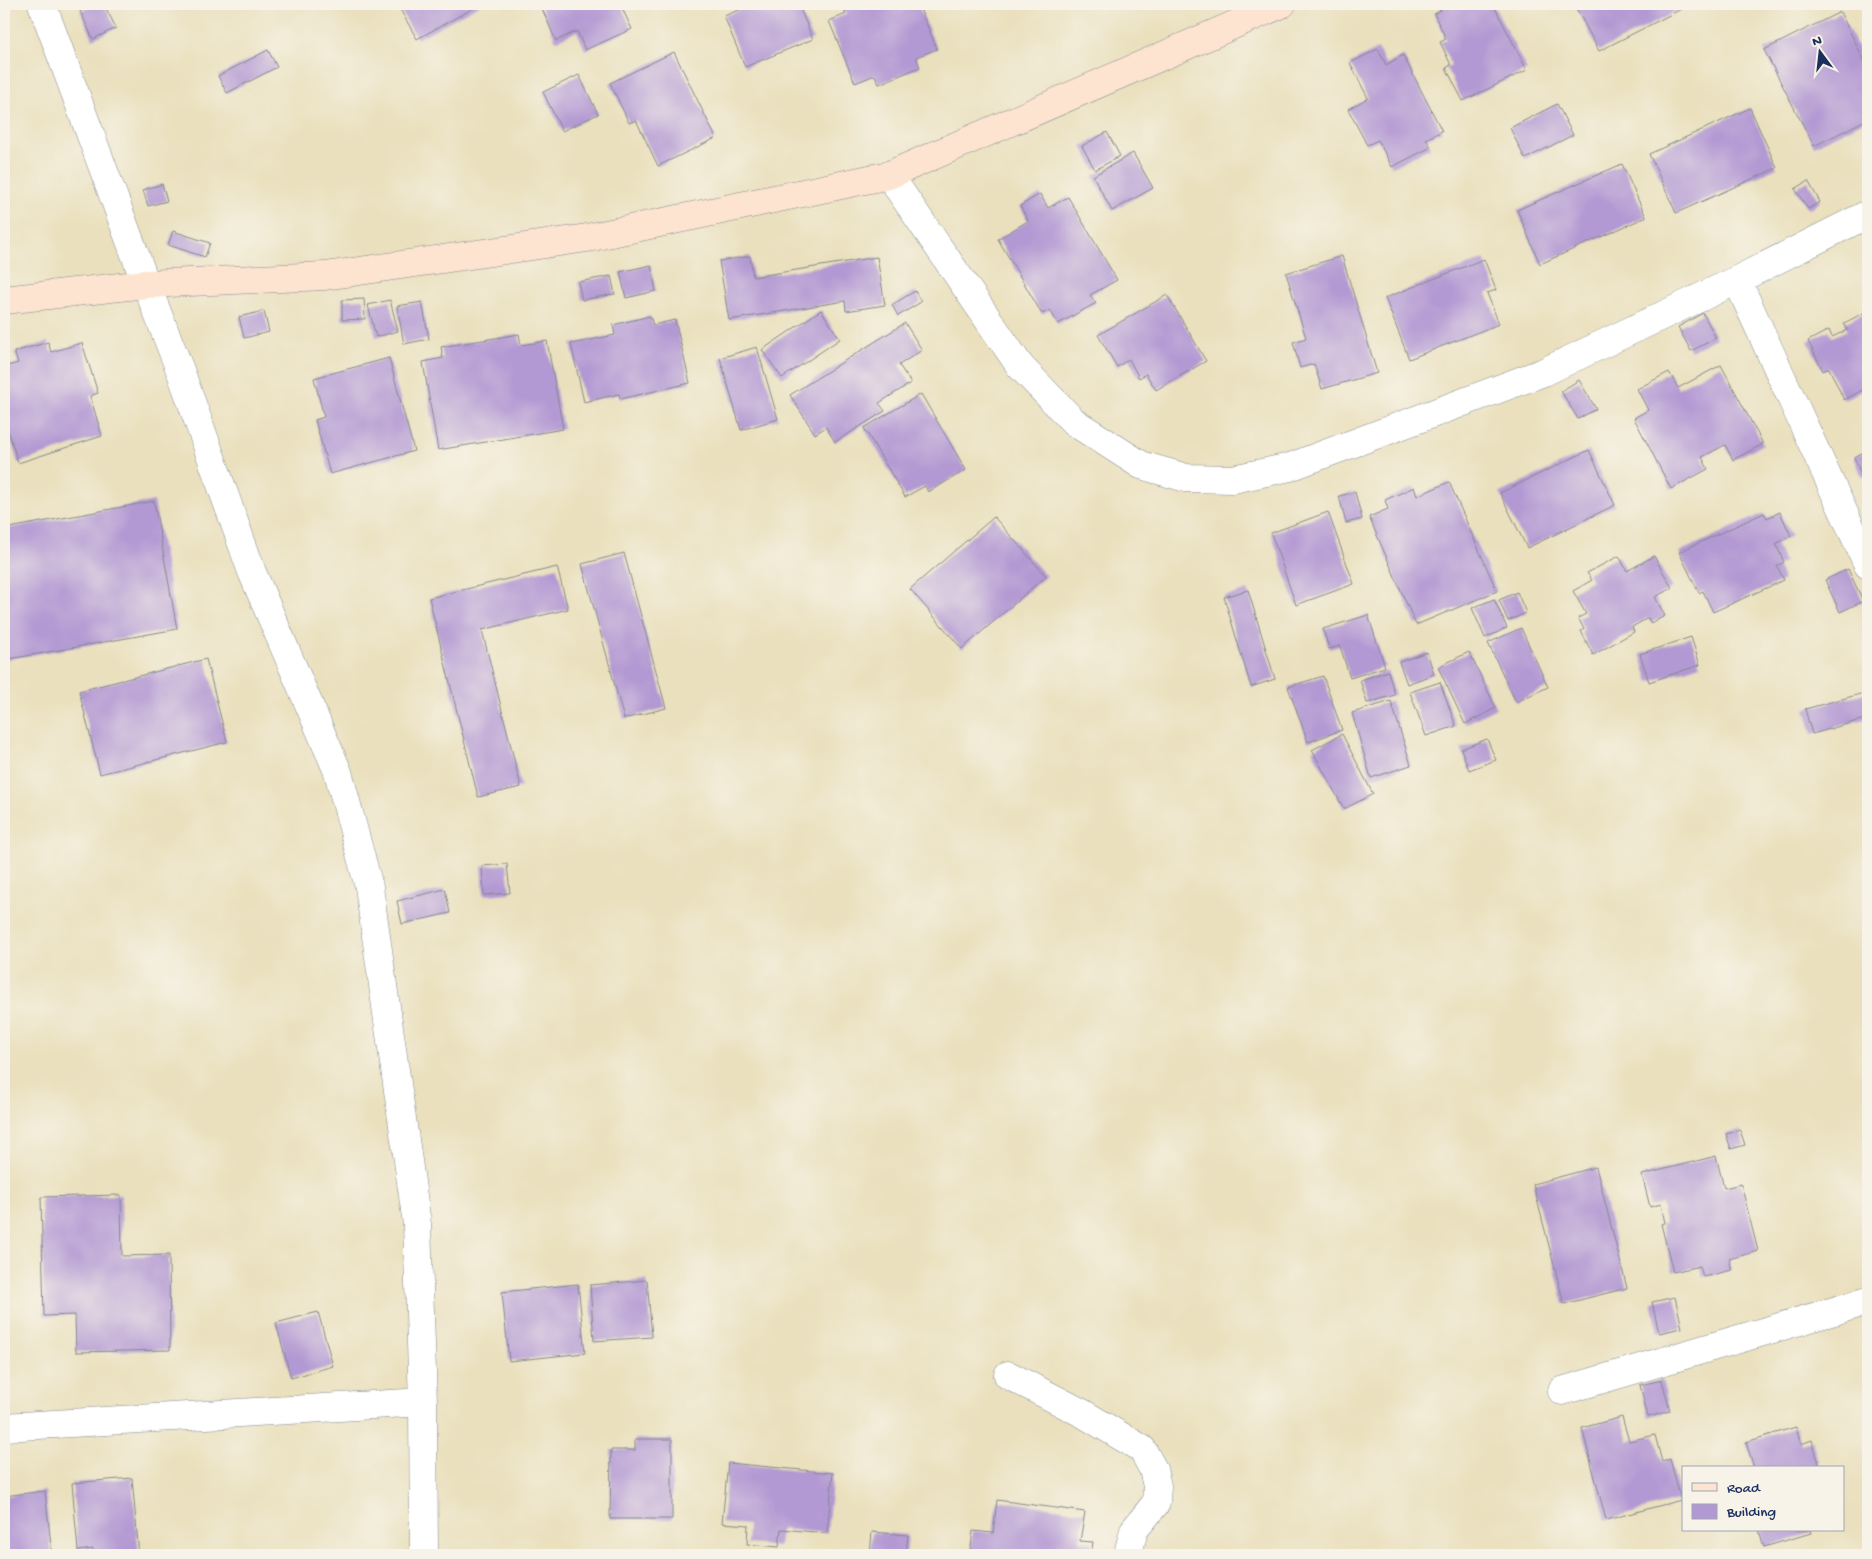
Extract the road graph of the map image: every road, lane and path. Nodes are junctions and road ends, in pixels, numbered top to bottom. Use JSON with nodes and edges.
{"nodes":[{"id":1,"x":42,"y":4,"type":"edge"},
{"id":2,"x":1282,"y":4,"type":"edge"},
{"id":3,"x":889,"y":175,"type":"junction"},
{"id":4,"x":1868,"y":214,"type":"edge"},
{"id":5,"x":1737,"y":280,"type":"junction"},
{"id":6,"x":146,"y":284,"type":"junction"},
{"id":7,"x":4,"y":300,"type":"edge"},
{"id":8,"x":1868,"y":565,"type":"edge"},
{"id":9,"x":1868,"y":1301,"type":"edge"},
{"id":10,"x":1008,"y":1375,"type":"dead end"},
{"id":11,"x":1562,"y":1391,"type":"dead end"},
{"id":12,"x":423,"y":1402,"type":"junction"},
{"id":13,"x":4,"y":1427,"type":"edge"},
{"id":14,"x":424,"y":1555,"type":"edge"},
{"id":15,"x":1130,"y":1555,"type":"edge"}],
"edges":[{"from":1,"to":6,"type":"street"},
{"from":2,"to":3,"type":"street"},
{"from":3,"to":5,"type":"street"},
{"from":3,"to":6,"type":"street"},
{"from":4,"to":5,"type":"street"},
{"from":5,"to":8,"type":"street"},
{"from":6,"to":7,"type":"street"},
{"from":6,"to":12,"type":"street"},
{"from":9,"to":11,"type":"street"},
{"from":10,"to":15,"type":"street"},
{"from":12,"to":13,"type":"street"},
{"from":12,"to":14,"type":"street"}]}
